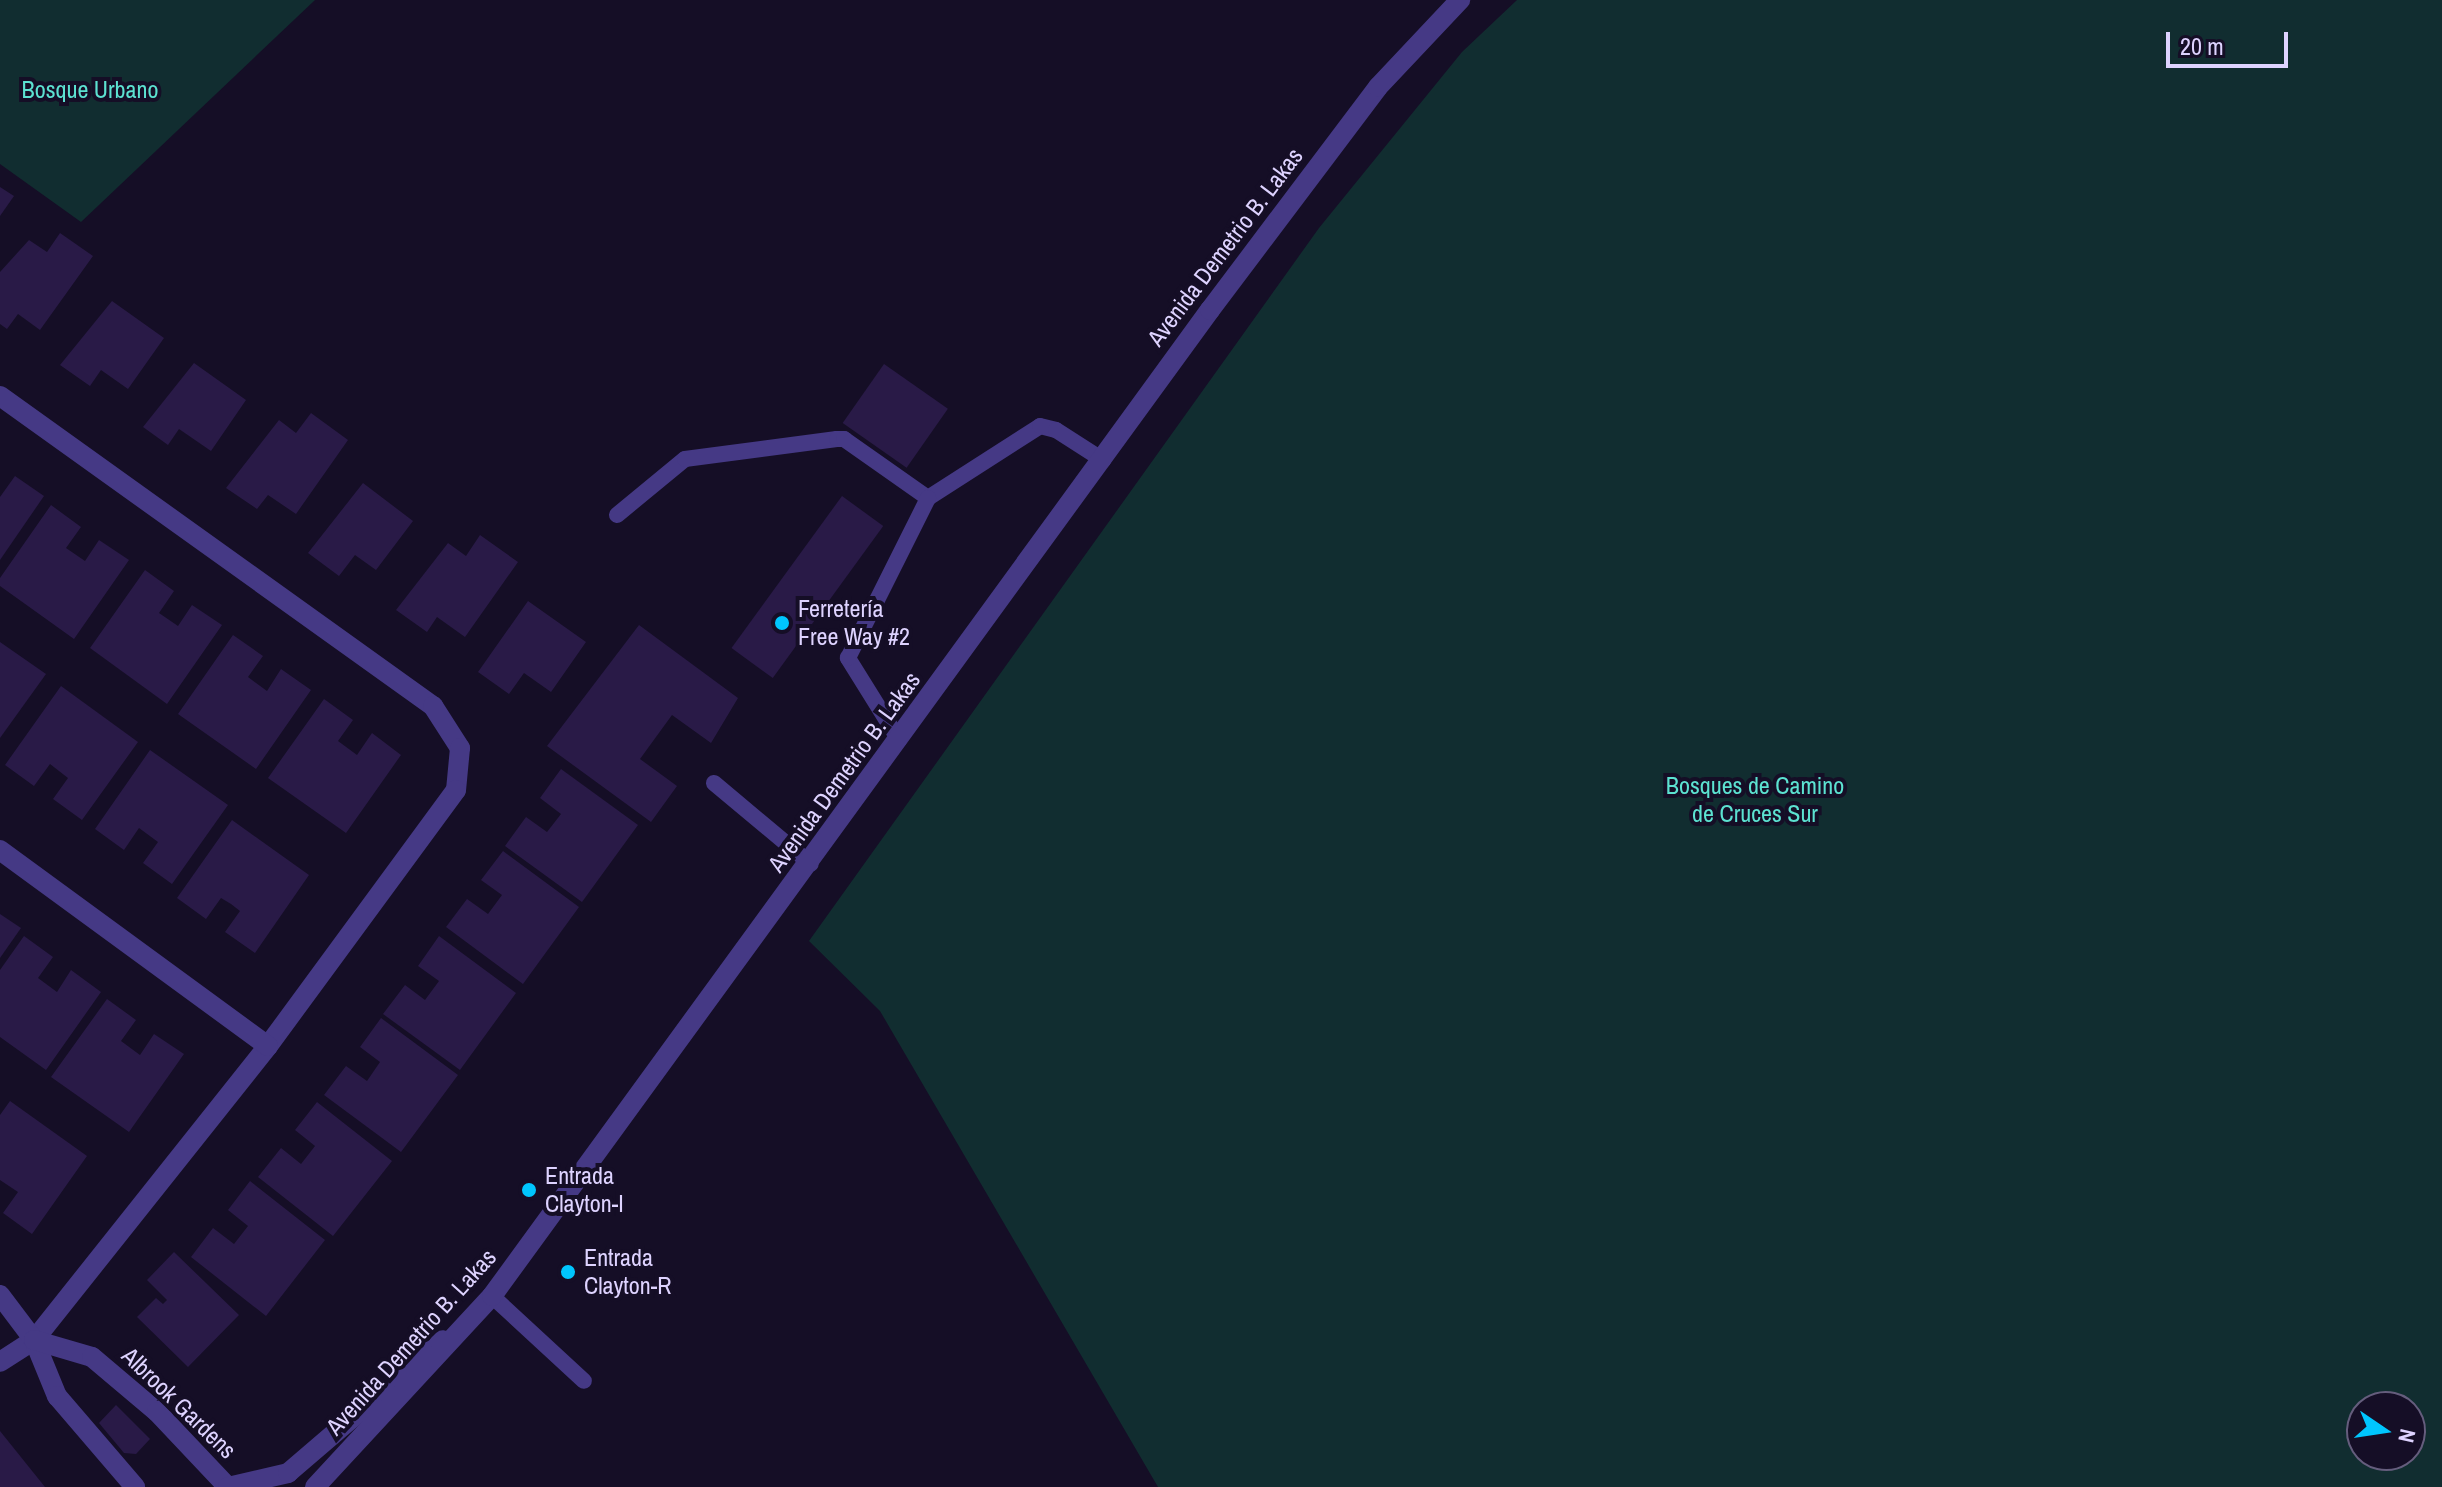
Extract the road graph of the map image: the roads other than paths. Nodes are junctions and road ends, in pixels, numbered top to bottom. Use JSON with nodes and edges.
{"nodes":[{"id":1,"x":1460,"y":0,"type":"edge"},
{"id":2,"x":0,"y":396,"type":"edge"},
{"id":3,"x":1103,"y":460,"type":"junction"},
{"id":4,"x":928,"y":498,"type":"junction"},
{"id":5,"x":617,"y":515,"type":"dead end"},
{"id":6,"x":899,"y":740,"type":"junction"},
{"id":7,"x":714,"y":783,"type":"dead end"},
{"id":8,"x":0,"y":850,"type":"edge"},
{"id":9,"x":811,"y":864,"type":"junction"},
{"id":10,"x":268,"y":1046,"type":"junction"},
{"id":11,"x":0,"y":1295,"type":"edge"},
{"id":12,"x":492,"y":1296,"type":"junction"},
{"id":13,"x":478,"y":1313,"type":"junction"},
{"id":14,"x":34,"y":1340,"type":"junction"},
{"id":15,"x":0,"y":1362,"type":"edge"},
{"id":16,"x":584,"y":1381,"type":"dead end"},
{"id":17,"x":135,"y":1487,"type":"edge"},
{"id":18,"x":229,"y":1487,"type":"edge"},
{"id":19,"x":315,"y":1487,"type":"edge"}],
"edges":[{"from":1,"to":3,"type":"street","name":"Avenida Demetrio B. Lakas"},
{"from":2,"to":10,"type":"street"},
{"from":3,"to":4,"type":"lane"},
{"from":3,"to":6,"type":"street","name":"Avenida Demetrio B. Lakas"},
{"from":4,"to":5,"type":"lane"},
{"from":4,"to":6,"type":"lane"},
{"from":6,"to":9,"type":"street","name":"Avenida Demetrio B. Lakas"},
{"from":7,"to":9,"type":"lane"},
{"from":8,"to":10,"type":"street"},
{"from":9,"to":12,"type":"street","name":"Avenida Demetrio B. Lakas"},
{"from":10,"to":14,"type":"street"},
{"from":11,"to":14,"type":"street"},
{"from":12,"to":13,"type":"street","name":"Avenida Demetrio B. Lakas"},
{"from":12,"to":16,"type":"lane"},
{"from":13,"to":18,"type":"street","name":"Albrook Gardens"},
{"from":13,"to":19,"type":"street","name":"Avenida Demetrio B. Lakas"},
{"from":14,"to":15,"type":"street"},
{"from":14,"to":17,"type":"street"},
{"from":14,"to":18,"type":"street","name":"Albrook Gardens"}]}
